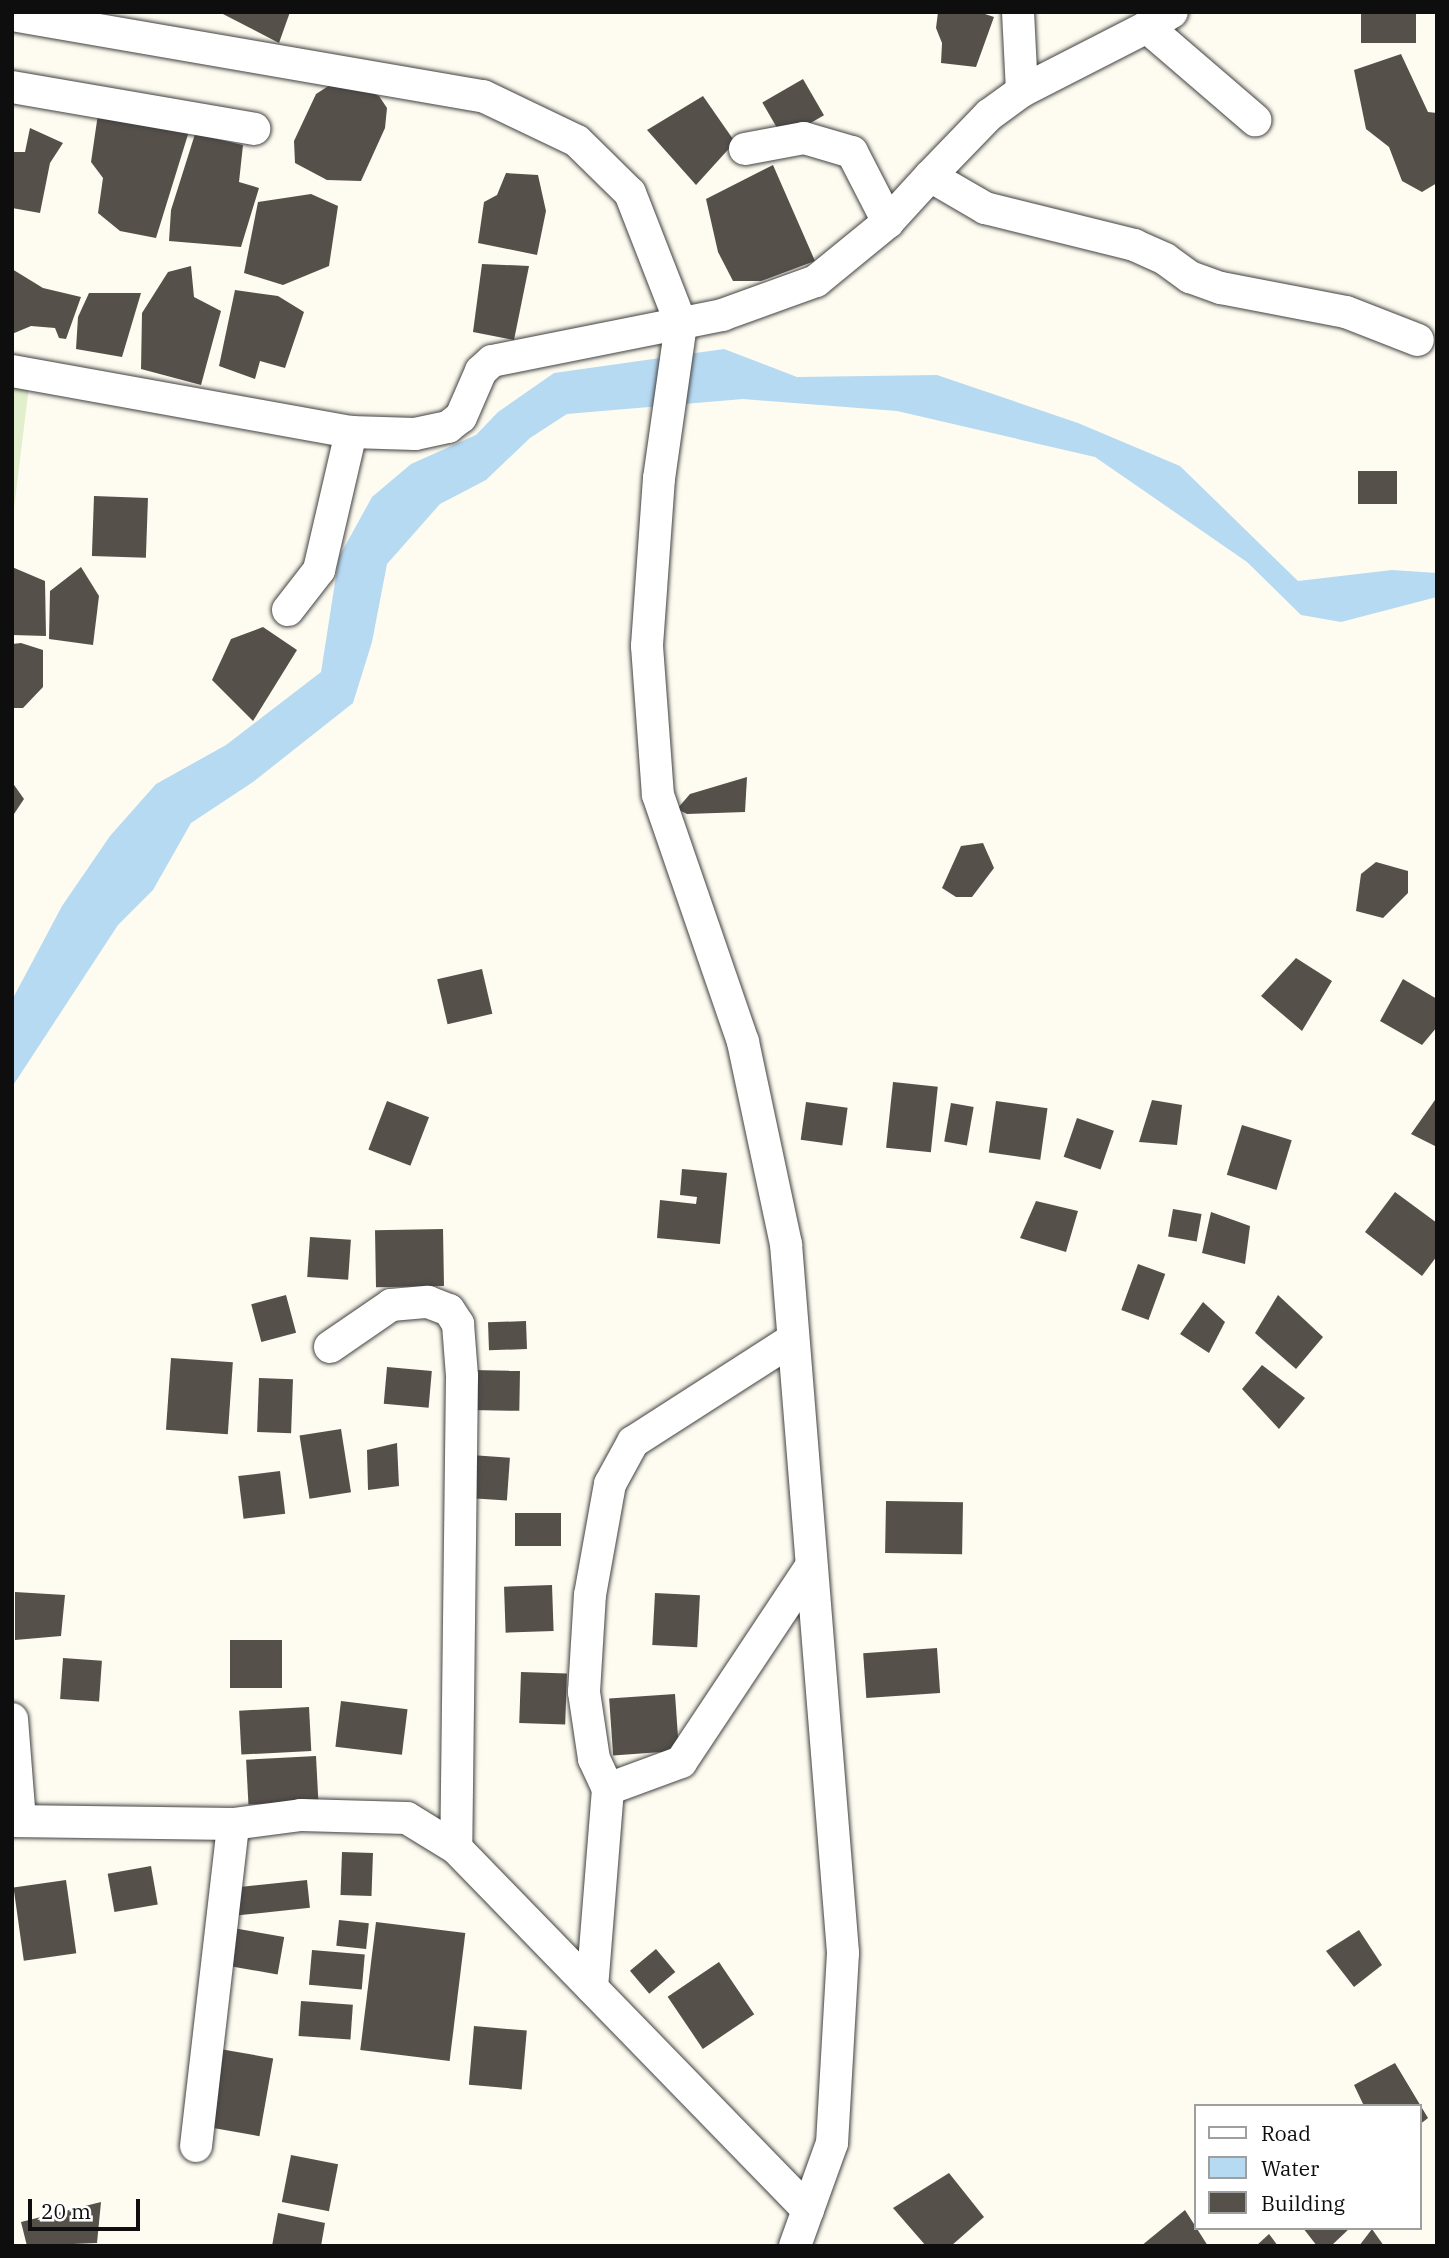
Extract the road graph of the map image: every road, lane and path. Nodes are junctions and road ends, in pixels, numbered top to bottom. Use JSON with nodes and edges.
{"nodes":[{"id":1,"x":1018,"y":12,"type":"edge"},
{"id":2,"x":12,"y":15,"type":"edge"},
{"id":3,"x":1160,"y":19,"type":"edge"},
{"id":4,"x":12,"y":87,"type":"edge"},
{"id":5,"x":1022,"y":91,"type":"junction"},
{"id":6,"x":1255,"y":120,"type":"dead end"},
{"id":7,"x":254,"y":129,"type":"dead end"},
{"id":8,"x":746,"y":149,"type":"dead end"},
{"id":9,"x":930,"y":176,"type":"junction"},
{"id":10,"x":888,"y":222,"type":"junction"},
{"id":11,"x":681,"y":324,"type":"junction"},
{"id":12,"x":1418,"y":340,"type":"dead end"},
{"id":13,"x":12,"y":371,"type":"edge"},
{"id":14,"x":351,"y":432,"type":"junction"},
{"id":15,"x":288,"y":610,"type":"dead end"},
{"id":16,"x":792,"y":1340,"type":"junction"},
{"id":17,"x":330,"y":1347,"type":"dead end"},
{"id":18,"x":810,"y":1568,"type":"junction"},
{"id":19,"x":12,"y":1719,"type":"edge"},
{"id":20,"x":608,"y":1789,"type":"junction"},
{"id":21,"x":16,"y":1821,"type":"edge"},
{"id":22,"x":233,"y":1824,"type":"junction"},
{"id":23,"x":456,"y":1848,"type":"junction"},
{"id":24,"x":592,"y":1988,"type":"junction"},
{"id":25,"x":196,"y":2146,"type":"dead end"},
{"id":26,"x":808,"y":2210,"type":"junction"},
{"id":27,"x":795,"y":2246,"type":"edge"}],
"edges":[{"from":1,"to":5,"type":"street"},
{"from":2,"to":11,"type":"street"},
{"from":3,"to":5,"type":"street"},
{"from":3,"to":6,"type":"street"},
{"from":4,"to":7,"type":"street"},
{"from":5,"to":9,"type":"street"},
{"from":8,"to":10,"type":"street"},
{"from":9,"to":10,"type":"street"},
{"from":9,"to":12,"type":"street"},
{"from":10,"to":11,"type":"street"},
{"from":11,"to":14,"type":"street"},
{"from":11,"to":16,"type":"street"},
{"from":13,"to":14,"type":"street"},
{"from":14,"to":15,"type":"street"},
{"from":16,"to":18,"type":"street"},
{"from":16,"to":20,"type":"street"},
{"from":17,"to":23,"type":"street"},
{"from":18,"to":20,"type":"street"},
{"from":18,"to":26,"type":"street"},
{"from":19,"to":21,"type":"street"},
{"from":20,"to":24,"type":"street"},
{"from":21,"to":22,"type":"street"},
{"from":22,"to":23,"type":"street"},
{"from":22,"to":25,"type":"street"},
{"from":23,"to":24,"type":"street"},
{"from":24,"to":26,"type":"street"},
{"from":26,"to":27,"type":"street"}]}
